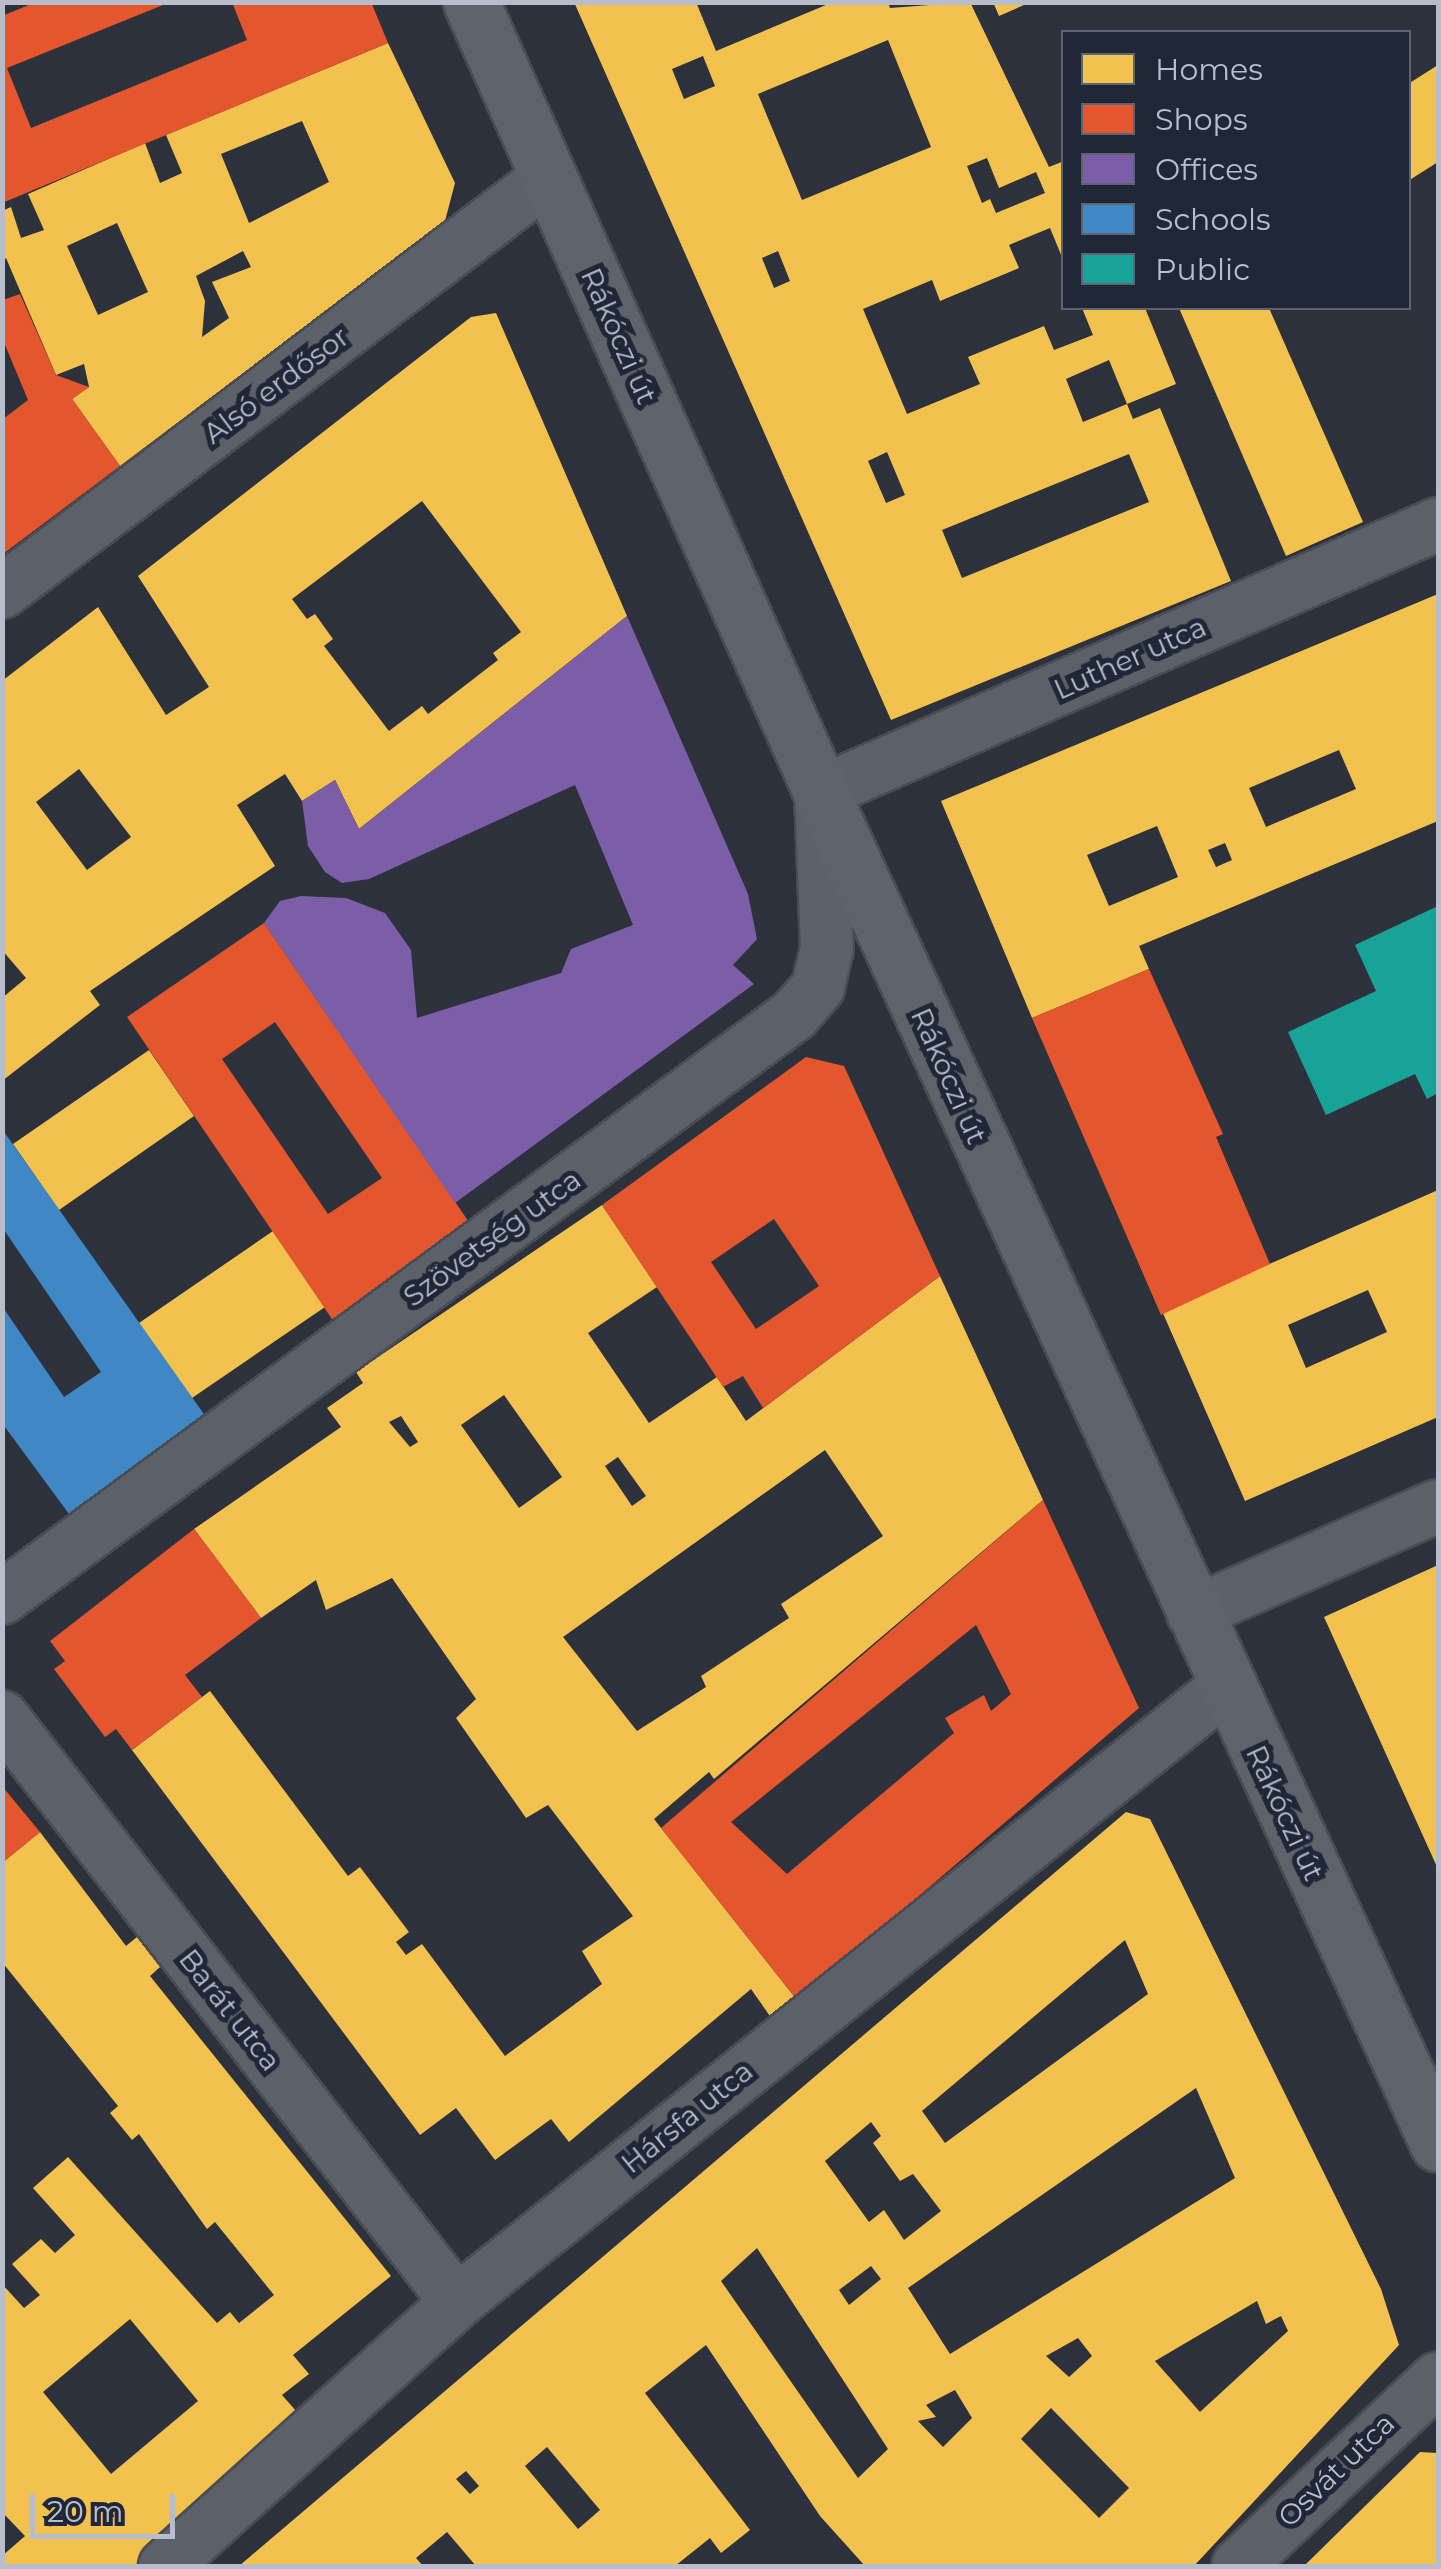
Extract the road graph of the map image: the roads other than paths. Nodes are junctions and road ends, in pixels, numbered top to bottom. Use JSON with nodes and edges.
{"nodes":[{"id":1,"x":471,"y":2,"type":"edge"},
{"id":2,"x":549,"y":177,"type":"junction"},
{"id":3,"x":1438,"y":524,"type":"edge"},
{"id":4,"x":2,"y":592,"type":"edge"},
{"id":5,"x":821,"y":792,"type":"junction"},
{"id":6,"x":1438,"y":1506,"type":"edge"},
{"id":7,"x":2,"y":1598,"type":"edge"},
{"id":8,"x":1193,"y":1614,"type":"junction"},
{"id":9,"x":1226,"y":1687,"type":"junction"},
{"id":10,"x":2,"y":1717,"type":"edge"},
{"id":11,"x":1438,"y":2144,"type":"edge"},
{"id":12,"x":457,"y":2302,"type":"junction"},
{"id":13,"x":1438,"y":2378,"type":"edge"},
{"id":14,"x":164,"y":2566,"type":"edge"},
{"id":15,"x":1238,"y":2566,"type":"edge"}],
"edges":[{"from":1,"to":2,"type":"main road","name":"Rákóczi út"},
{"from":2,"to":4,"type":"street","name":"Alsó erdősor"},
{"from":2,"to":5,"type":"main road","name":"Rákóczi út"},
{"from":3,"to":5,"type":"street","name":"Luther utca"},
{"from":5,"to":7,"type":"street","name":"Szövetség utca"},
{"from":5,"to":8,"type":"main road","name":"Rákóczi út"},
{"from":6,"to":8,"type":"street"},
{"from":8,"to":9,"type":"main road","name":"Rákóczi út"},
{"from":9,"to":11,"type":"main road","name":"Rákóczi út"},
{"from":9,"to":12,"type":"street","name":"Hársfa utca"},
{"from":10,"to":12,"type":"street","name":"Barát utca"},
{"from":12,"to":14,"type":"street","name":"Hársfa utca"},
{"from":13,"to":15,"type":"street","name":"Osvát utca"}]}
